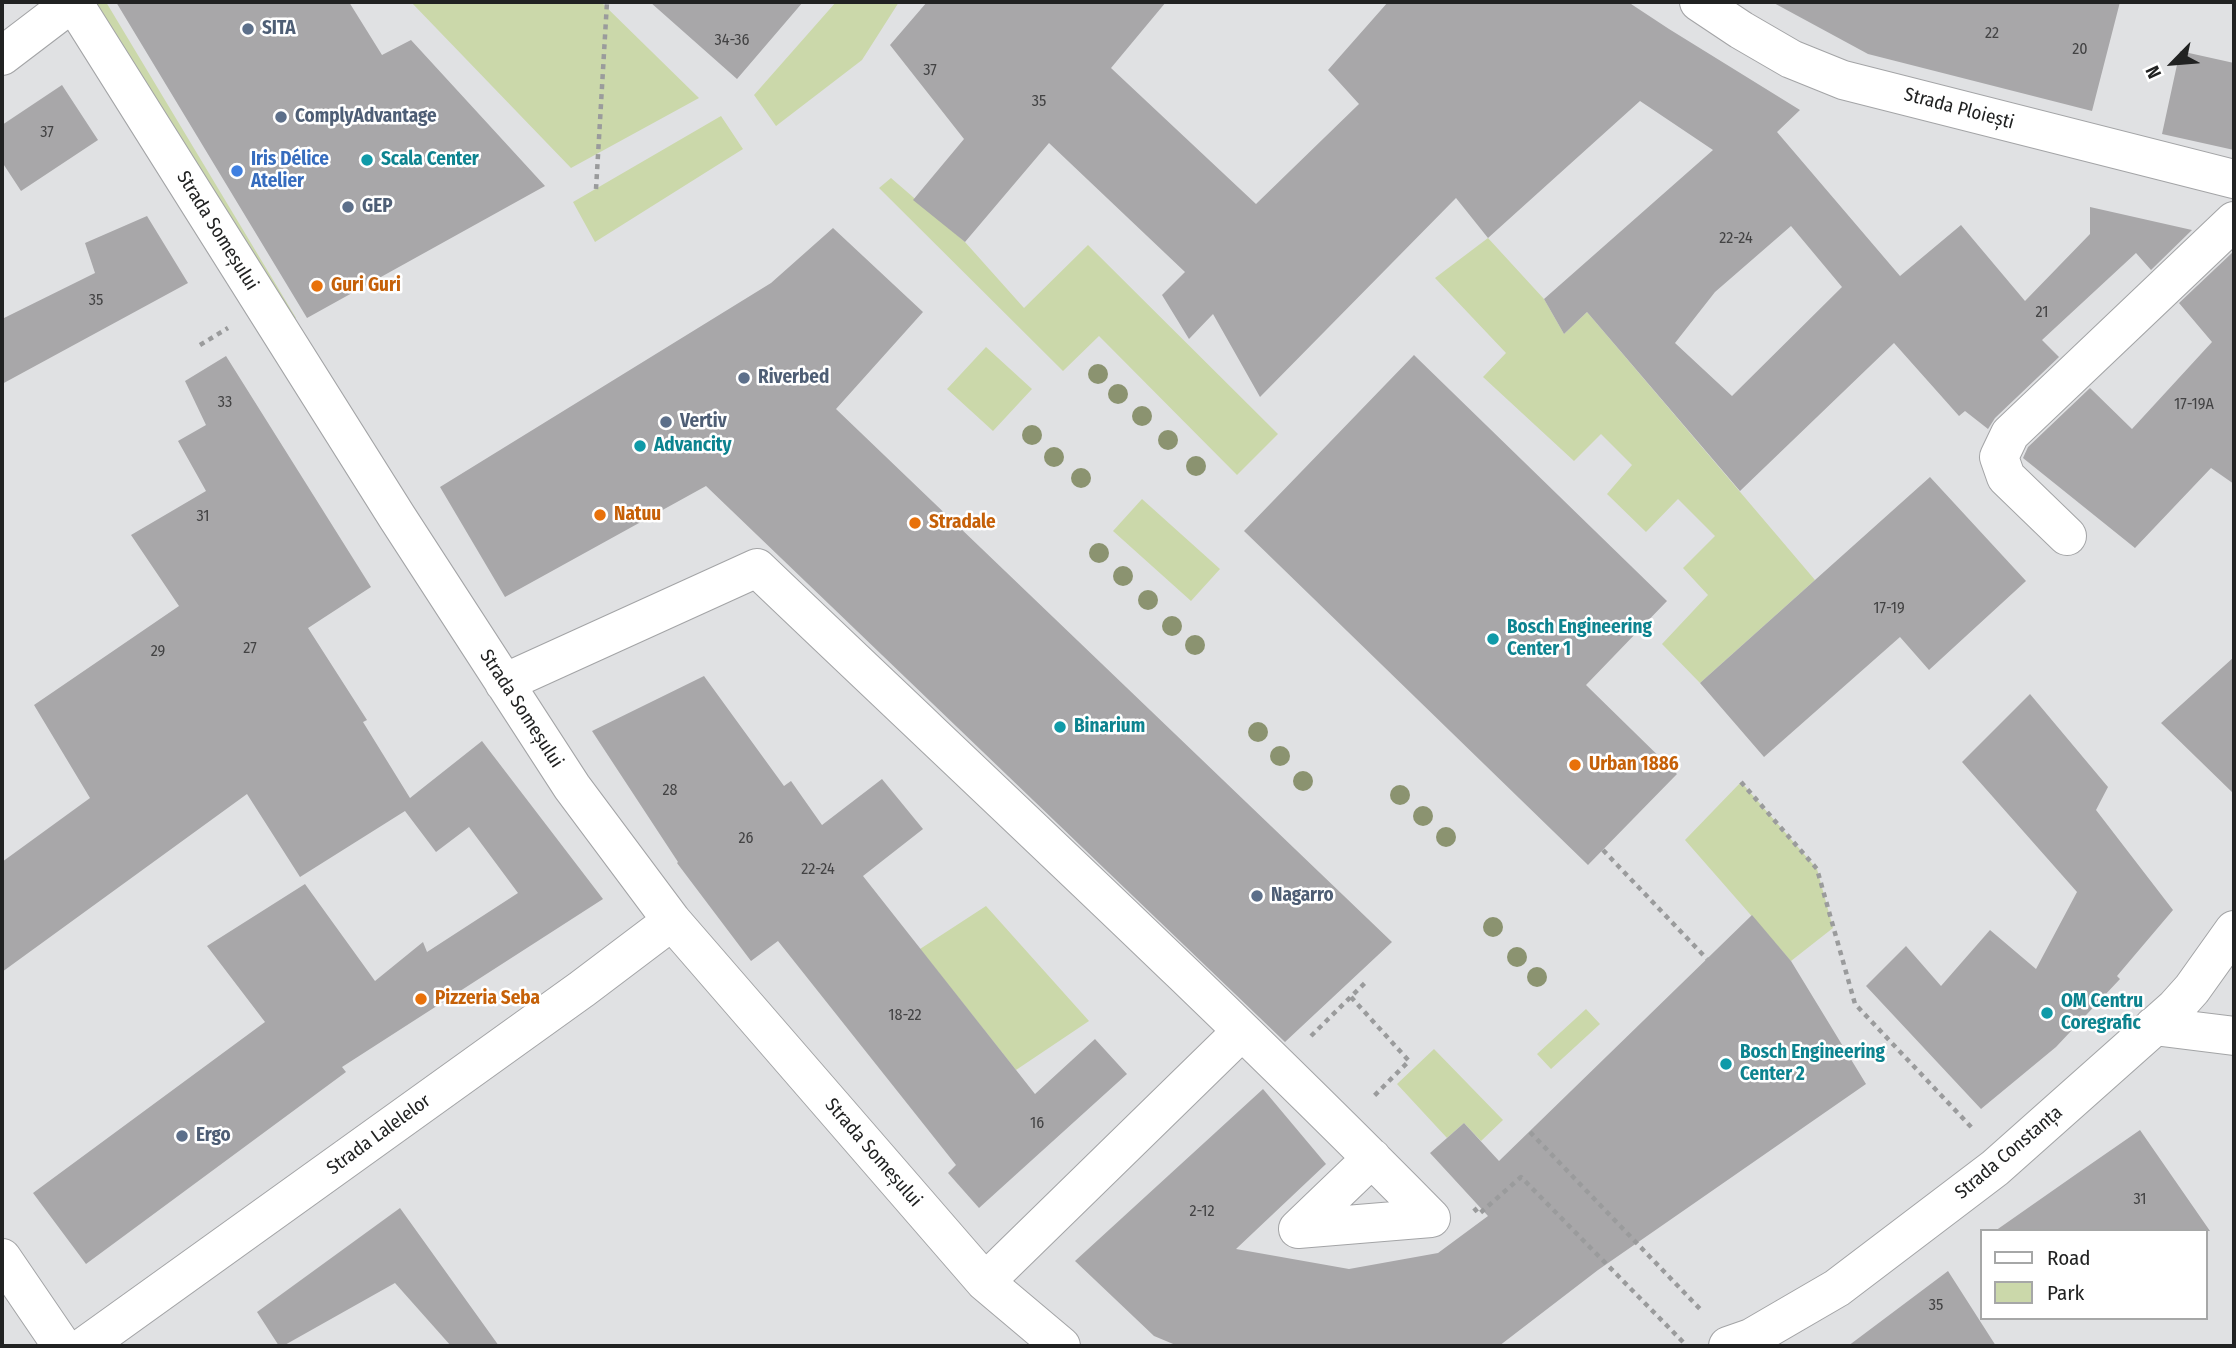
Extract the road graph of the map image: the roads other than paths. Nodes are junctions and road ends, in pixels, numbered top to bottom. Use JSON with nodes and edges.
{"nodes":[{"id":1,"x":73,"y":2,"type":"edge"},
{"id":2,"x":1699,"y":2,"type":"edge"},
{"id":3,"x":2,"y":56,"type":"edge"},
{"id":4,"x":2234,"y":179,"type":"edge"},
{"id":5,"x":2234,"y":221,"type":"edge"},
{"id":6,"x":2067,"y":536,"type":"dead end"},
{"id":7,"x":504,"y":683,"type":"junction"},
{"id":8,"x":672,"y":921,"type":"junction"},
{"id":9,"x":2234,"y":930,"type":"edge"},
{"id":10,"x":2154,"y":1026,"type":"junction"},
{"id":11,"x":1242,"y":1031,"type":"junction"},
{"id":12,"x":2234,"y":1036,"type":"edge"},
{"id":13,"x":1372,"y":1158,"type":"dead end"},
{"id":14,"x":2,"y":1258,"type":"edge"},
{"id":15,"x":985,"y":1282,"type":"junction"},
{"id":16,"x":1747,"y":1344,"type":"edge"},
{"id":17,"x":62,"y":1346,"type":"edge"},
{"id":18,"x":85,"y":1346,"type":"edge"},
{"id":19,"x":1061,"y":1346,"type":"edge"}],
"edges":[{"from":1,"to":3,"type":"street"},
{"from":1,"to":7,"type":"street","name":"Strada Someșului"},
{"from":2,"to":4,"type":"street","name":"Strada Ploiești"},
{"from":5,"to":6,"type":"street"},
{"from":7,"to":8,"type":"street","name":"Strada Someșului"},
{"from":7,"to":11,"type":"street"},
{"from":8,"to":15,"type":"street","name":"Strada Someșului"},
{"from":8,"to":18,"type":"street","name":"Strada Lalelelor"},
{"from":9,"to":10,"type":"street","name":"Strada Constanța"},
{"from":10,"to":12,"type":"street"},
{"from":10,"to":16,"type":"street","name":"Strada Constanța"},
{"from":11,"to":13,"type":"street"},
{"from":11,"to":15,"type":"street"},
{"from":14,"to":17,"type":"street"},
{"from":15,"to":19,"type":"street","name":"Strada Someșului"}]}
